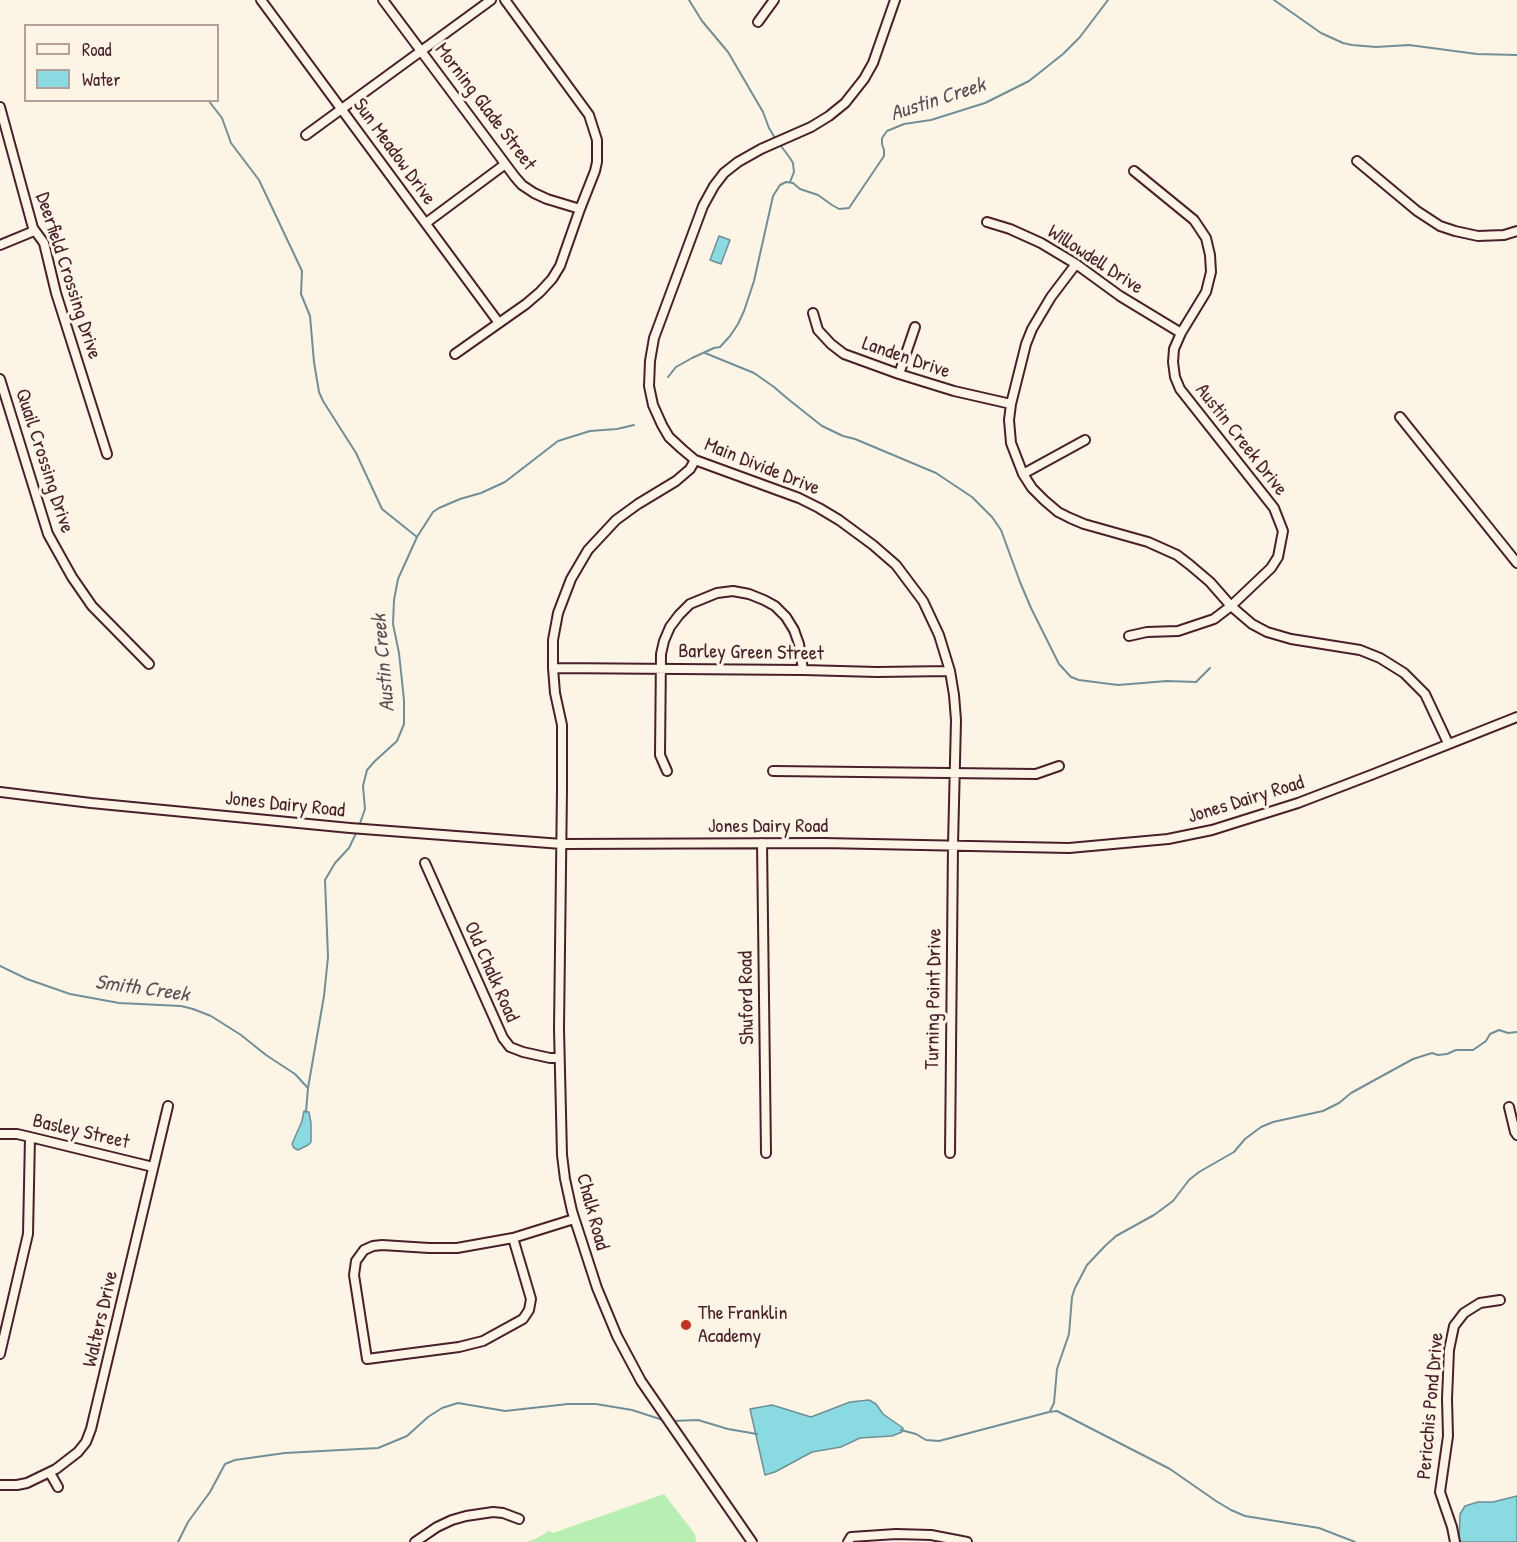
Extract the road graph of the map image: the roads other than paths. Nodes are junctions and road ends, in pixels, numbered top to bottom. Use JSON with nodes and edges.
{"nodes":[{"id":1,"x":261,"y":0,"type":"edge"},
{"id":2,"x":383,"y":0,"type":"edge"},
{"id":3,"x":491,"y":0,"type":"edge"},
{"id":4,"x":505,"y":0,"type":"edge"},
{"id":5,"x":774,"y":0,"type":"edge"},
{"id":6,"x":895,"y":0,"type":"edge"},
{"id":7,"x":758,"y":22,"type":"dead end"},
{"id":8,"x":421,"y":51,"type":"junction"},
{"id":9,"x":0,"y":107,"type":"edge"},
{"id":10,"x":342,"y":109,"type":"junction"},
{"id":11,"x":306,"y":135,"type":"dead end"},
{"id":12,"x":1357,"y":161,"type":"dead end"},
{"id":13,"x":504,"y":165,"type":"junction"},
{"id":14,"x":1134,"y":171,"type":"dead end"},
{"id":15,"x":580,"y":209,"type":"junction"},
{"id":16,"x":987,"y":222,"type":"dead end"},
{"id":17,"x":426,"y":223,"type":"junction"},
{"id":18,"x":34,"y":231,"type":"junction"},
{"id":19,"x":1517,"y":231,"type":"edge"},
{"id":20,"x":0,"y":245,"type":"edge"},
{"id":21,"x":1076,"y":264,"type":"junction"},
{"id":22,"x":813,"y":313,"type":"dead end"},
{"id":23,"x":499,"y":323,"type":"junction"},
{"id":24,"x":915,"y":327,"type":"dead end"},
{"id":25,"x":1181,"y":333,"type":"junction"},
{"id":26,"x":455,"y":354,"type":"dead end"},
{"id":27,"x":899,"y":374,"type":"junction"},
{"id":28,"x":0,"y":378,"type":"edge"},
{"id":29,"x":1011,"y":404,"type":"junction"},
{"id":30,"x":1400,"y":417,"type":"dead end"},
{"id":31,"x":1085,"y":440,"type":"dead end"},
{"id":32,"x":107,"y":454,"type":"dead end"},
{"id":33,"x":695,"y":460,"type":"junction"},
{"id":34,"x":1023,"y":474,"type":"junction"},
{"id":35,"x":1517,"y":563,"type":"edge"},
{"id":36,"x":1232,"y":606,"type":"junction"},
{"id":37,"x":1129,"y":636,"type":"dead end"},
{"id":38,"x":149,"y":664,"type":"dead end"},
{"id":39,"x":553,"y":668,"type":"junction"},
{"id":40,"x":661,"y":669,"type":"junction"},
{"id":41,"x":802,"y":670,"type":"junction"},
{"id":42,"x":950,"y":671,"type":"junction"},
{"id":43,"x":1517,"y":717,"type":"edge"},
{"id":44,"x":1448,"y":743,"type":"junction"},
{"id":45,"x":1059,"y":766,"type":"dead end"},
{"id":46,"x":667,"y":771,"type":"dead end"},
{"id":47,"x":773,"y":771,"type":"dead end"},
{"id":48,"x":955,"y":773,"type":"junction"},
{"id":49,"x":0,"y":792,"type":"edge"},
{"id":50,"x":762,"y":843,"type":"junction"},
{"id":51,"x":562,"y":844,"type":"junction"},
{"id":52,"x":953,"y":845,"type":"junction"},
{"id":53,"x":425,"y":863,"type":"dead end"},
{"id":54,"x":559,"y":1058,"type":"junction"},
{"id":55,"x":168,"y":1106,"type":"dead end"},
{"id":56,"x":1509,"y":1107,"type":"dead end"},
{"id":57,"x":0,"y":1134,"type":"edge"},
{"id":58,"x":1517,"y":1135,"type":"edge"},
{"id":59,"x":30,"y":1137,"type":"junction"},
{"id":60,"x":766,"y":1153,"type":"dead end"},
{"id":61,"x":950,"y":1153,"type":"dead end"},
{"id":62,"x":153,"y":1167,"type":"junction"},
{"id":63,"x":574,"y":1219,"type":"junction"},
{"id":64,"x":513,"y":1238,"type":"junction"},
{"id":65,"x":1500,"y":1300,"type":"dead end"},
{"id":66,"x":0,"y":1352,"type":"edge"},
{"id":67,"x":50,"y":1473,"type":"junction"},
{"id":68,"x":0,"y":1485,"type":"edge"},
{"id":69,"x":58,"y":1486,"type":"dead end"},
{"id":70,"x":519,"y":1519,"type":"dead end"},
{"id":71,"x":415,"y":1542,"type":"edge"},
{"id":72,"x":752,"y":1542,"type":"edge"},
{"id":73,"x":848,"y":1542,"type":"edge"},
{"id":74,"x":967,"y":1542,"type":"edge"},
{"id":75,"x":1455,"y":1542,"type":"edge"}],
"edges":[{"from":1,"to":10,"type":"street","name":"Sun Meadow Drive"},
{"from":2,"to":8,"type":"street","name":"Morning Glade Street"},
{"from":3,"to":8,"type":"street"},
{"from":4,"to":15,"type":"street"},
{"from":5,"to":7,"type":"street"},
{"from":6,"to":33,"type":"street","name":"Main Divide Drive"},
{"from":8,"to":10,"type":"street"},
{"from":8,"to":13,"type":"street","name":"Morning Glade Street"},
{"from":9,"to":18,"type":"street","name":"Deerfield Crossing Drive"},
{"from":10,"to":11,"type":"street"},
{"from":10,"to":17,"type":"street","name":"Sun Meadow Drive"},
{"from":12,"to":19,"type":"street"},
{"from":13,"to":15,"type":"street","name":"Morning Glade Street"},
{"from":13,"to":17,"type":"street"},
{"from":14,"to":25,"type":"street","name":"Austin Creek Drive"},
{"from":15,"to":23,"type":"street"},
{"from":16,"to":21,"type":"street","name":"Willowdell Drive"},
{"from":17,"to":23,"type":"street","name":"Sun Meadow Drive"},
{"from":18,"to":20,"type":"street"},
{"from":18,"to":32,"type":"street","name":"Deerfield Crossing Drive"},
{"from":21,"to":25,"type":"street","name":"Willowdell Drive"},
{"from":21,"to":29,"type":"street"},
{"from":22,"to":27,"type":"street","name":"Landen Drive"},
{"from":23,"to":26,"type":"street"},
{"from":24,"to":27,"type":"street"},
{"from":25,"to":36,"type":"street","name":"Austin Creek Drive"},
{"from":27,"to":29,"type":"street","name":"Landen Drive"},
{"from":28,"to":38,"type":"street","name":"Quail Crossing Drive"},
{"from":29,"to":34,"type":"street"},
{"from":30,"to":35,"type":"street"},
{"from":31,"to":34,"type":"street"},
{"from":33,"to":39,"type":"street","name":"Chalk Road"},
{"from":33,"to":42,"type":"street","name":"Main Divide Drive"},
{"from":34,"to":36,"type":"street"},
{"from":36,"to":37,"type":"street","name":"Austin Creek Drive"},
{"from":36,"to":44,"type":"street"},
{"from":39,"to":40,"type":"street","name":"Barley Green Street"},
{"from":39,"to":51,"type":"street","name":"Chalk Road"},
{"from":40,"to":41,"type":"street","name":"Barley Green Street"},
{"from":40,"to":41,"type":"street"},
{"from":40,"to":46,"type":"street"},
{"from":41,"to":42,"type":"street","name":"Barley Green Street"},
{"from":42,"to":48,"type":"street","name":"Main Divide Drive"},
{"from":43,"to":44,"type":"street","name":"Jones Dairy Road"},
{"from":44,"to":52,"type":"street","name":"Jones Dairy Road"},
{"from":45,"to":48,"type":"street"},
{"from":47,"to":48,"type":"street"},
{"from":48,"to":52,"type":"street","name":"Main Divide Drive"},
{"from":49,"to":51,"type":"street","name":"Jones Dairy Road"},
{"from":50,"to":51,"type":"street","name":"Jones Dairy Road"},
{"from":50,"to":52,"type":"street","name":"Jones Dairy Road"},
{"from":50,"to":60,"type":"street","name":"Shuford Road"},
{"from":51,"to":54,"type":"street","name":"Chalk Road"},
{"from":52,"to":61,"type":"street","name":"Turning Point Drive"},
{"from":53,"to":54,"type":"street","name":"Old Chalk Road"},
{"from":54,"to":63,"type":"street","name":"Chalk Road"},
{"from":55,"to":62,"type":"street","name":"Walters Drive"},
{"from":56,"to":58,"type":"street"},
{"from":57,"to":59,"type":"street","name":"Basley Street"},
{"from":59,"to":62,"type":"street","name":"Basley Street"},
{"from":59,"to":66,"type":"street"},
{"from":62,"to":67,"type":"street","name":"Walters Drive"},
{"from":63,"to":64,"type":"street"},
{"from":63,"to":72,"type":"street","name":"Chalk Road"},
{"from":64,"to":64,"type":"street"},
{"from":65,"to":75,"type":"street","name":"Pericchis Pond Drive"},
{"from":67,"to":68,"type":"street","name":"Walters Drive"},
{"from":67,"to":69,"type":"street"},
{"from":70,"to":71,"type":"street"},
{"from":73,"to":74,"type":"street"}]}
